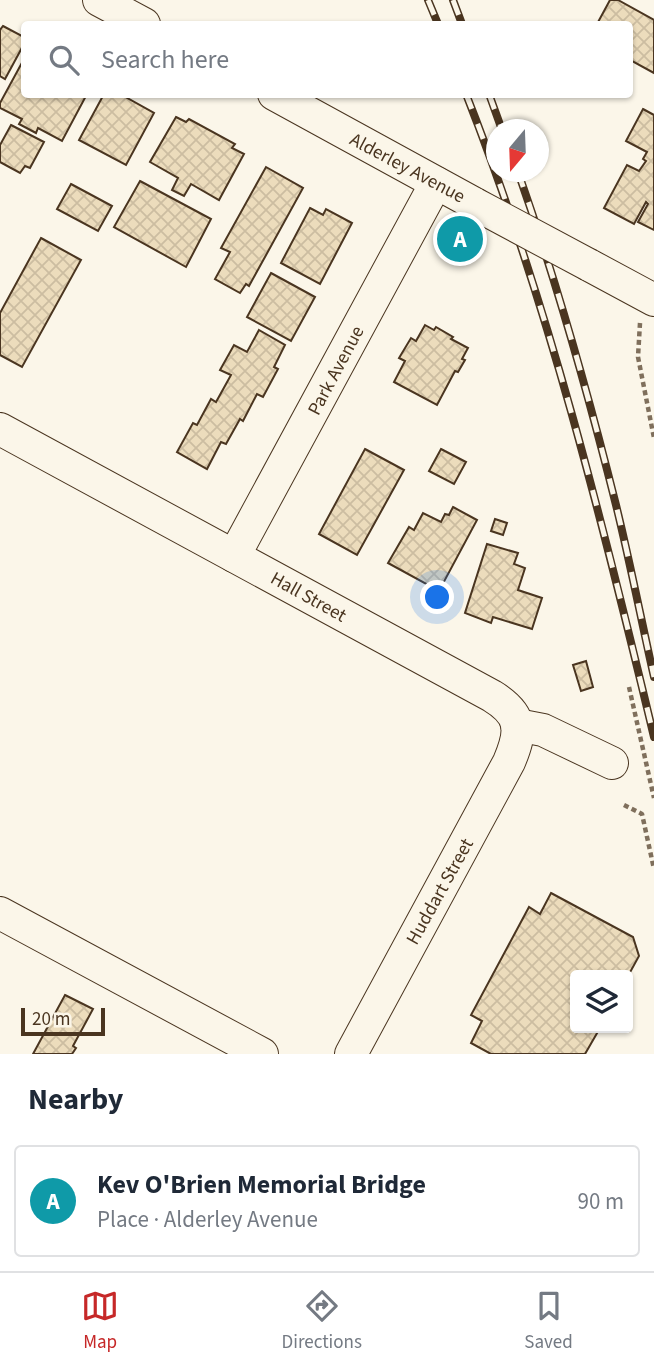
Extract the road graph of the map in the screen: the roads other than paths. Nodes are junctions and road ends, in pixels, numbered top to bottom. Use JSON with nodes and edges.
{"nodes":[{"id":1,"x":99,"y":0,"type":"edge"},
{"id":2,"x":138,"y":21,"type":"edge"},
{"id":3,"x":281,"y":98,"type":"edge"},
{"id":4,"x":436,"y":183,"type":"junction"},
{"id":5,"x":649,"y":298,"type":"edge"},
{"id":6,"x":0,"y":429,"type":"edge"},
{"id":7,"x":234,"y":556,"type":"junction"},
{"id":8,"x":517,"y":725,"type":"junction"},
{"id":9,"x":612,"y":763,"type":"dead end"},
{"id":10,"x":0,"y":913,"type":"edge"},
{"id":11,"x":262,"y":1054,"type":"edge"},
{"id":12,"x":351,"y":1054,"type":"edge"}],
"edges":[{"from":1,"to":2,"type":"street"},
{"from":3,"to":4,"type":"street","name":"Alderley Avenue"},
{"from":4,"to":5,"type":"street","name":"Alderley Avenue","bridge":true},
{"from":4,"to":7,"type":"street","name":"Park Avenue"},
{"from":6,"to":7,"type":"street","name":"Hall Street"},
{"from":7,"to":8,"type":"street","name":"Hall Street"},
{"from":8,"to":9,"type":"street"},
{"from":8,"to":12,"type":"street","name":"Huddart Street"},
{"from":10,"to":11,"type":"street"}]}
